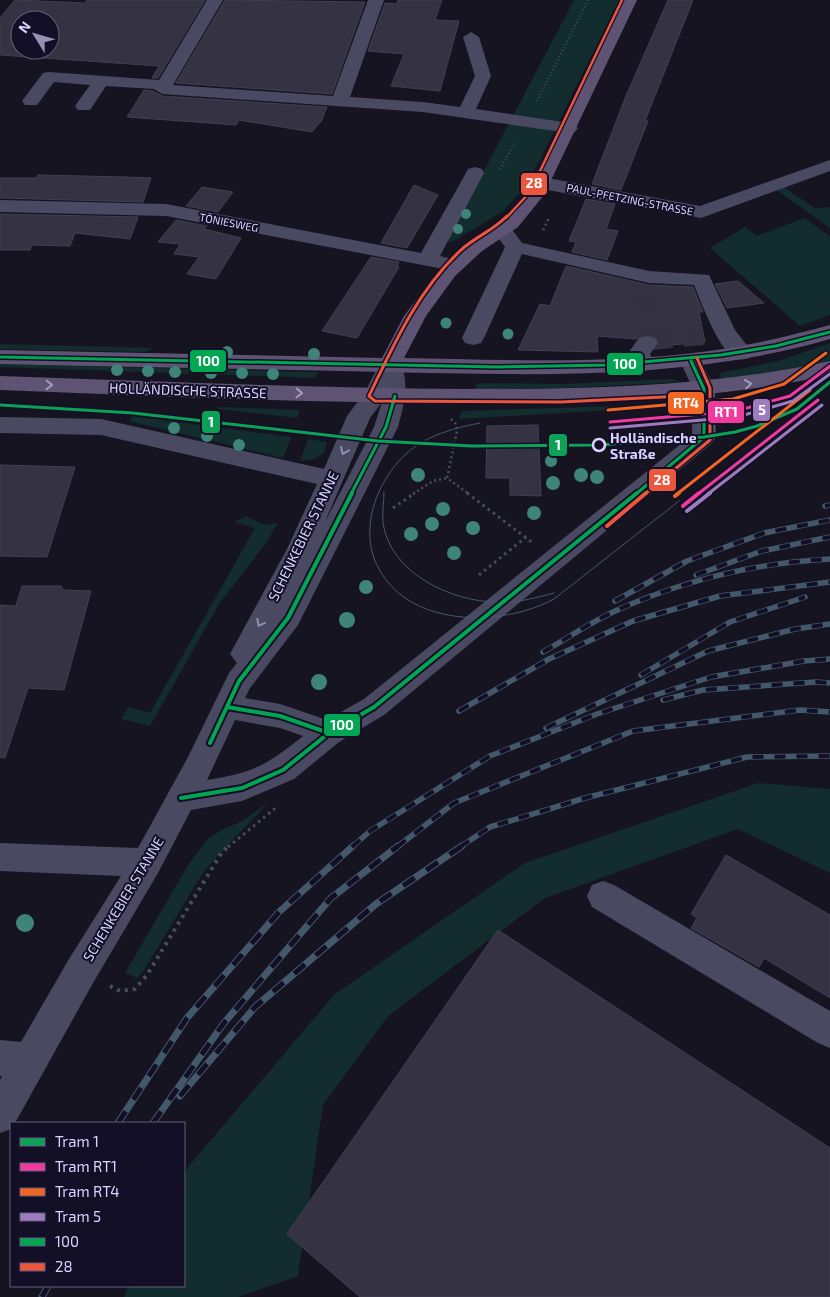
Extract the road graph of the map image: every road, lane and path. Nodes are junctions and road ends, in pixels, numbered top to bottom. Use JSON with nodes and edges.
{"nodes":[{"id":1,"x":216,"y":0,"type":"edge"},
{"id":2,"x":376,"y":0,"type":"edge"},
{"id":3,"x":588,"y":0,"type":"edge"},
{"id":4,"x":629,"y":0,"type":"edge"},
{"id":5,"x":471,"y":37,"type":"dead end"},
{"id":6,"x":101,"y":80,"type":"junction"},
{"id":7,"x":164,"y":84,"type":"junction"},
{"id":8,"x":31,"y":101,"type":"dead end"},
{"id":9,"x":340,"y":101,"type":"junction"},
{"id":10,"x":84,"y":106,"type":"dead end"},
{"id":11,"x":465,"y":114,"type":"junction"},
{"id":12,"x":526,"y":123,"type":"junction"},
{"id":13,"x":569,"y":128,"type":"junction"},
{"id":14,"x":830,"y":165,"type":"edge"},
{"id":15,"x":475,"y":174,"type":"dead end"},
{"id":16,"x":497,"y":174,"type":"dead end"},
{"id":17,"x":542,"y":183,"type":"junction"},
{"id":18,"x":0,"y":206,"type":"edge"},
{"id":19,"x":502,"y":230,"type":"junction"},
{"id":20,"x":515,"y":247,"type":"junction"},
{"id":21,"x":428,"y":259,"type":"junction"},
{"id":22,"x":454,"y":265,"type":"junction"},
{"id":23,"x":725,"y":332,"type":"junction"},
{"id":24,"x":830,"y":332,"type":"edge"},
{"id":25,"x":703,"y":334,"type":"tunnel mouth"},
{"id":26,"x":473,"y":338,"type":"dead end"},
{"id":27,"x":742,"y":353,"type":"junction"},
{"id":28,"x":0,"y":357,"type":"edge"},
{"id":29,"x":691,"y":361,"type":"junction"},
{"id":30,"x":390,"y":364,"type":"junction"},
{"id":31,"x":830,"y":368,"type":"edge"},
{"id":32,"x":0,"y":383,"type":"edge"},
{"id":33,"x":704,"y":389,"type":"junction"},
{"id":34,"x":385,"y":396,"type":"junction"},
{"id":35,"x":447,"y":415,"type":"dead end"},
{"id":36,"x":0,"y":425,"type":"edge"},
{"id":37,"x":447,"y":478,"type":"junction"},
{"id":38,"x":332,"y":479,"type":"junction"},
{"id":39,"x":393,"y":508,"type":"dead end"},
{"id":40,"x":526,"y":537,"type":"junction"},
{"id":41,"x":556,"y":559,"type":"junction"},
{"id":42,"x":479,"y":575,"type":"dead end"},
{"id":43,"x":239,"y":681,"type":"junction"},
{"id":44,"x":227,"y":707,"type":"junction"},
{"id":45,"x":329,"y":733,"type":"junction"},
{"id":46,"x":180,"y":798,"type":"junction"},
{"id":47,"x":282,"y":802,"type":"dead end"},
{"id":48,"x":0,"y":857,"type":"edge"},
{"id":49,"x":147,"y":863,"type":"junction"},
{"id":50,"x":602,"y":896,"type":"dead end"},
{"id":51,"x":81,"y":971,"type":"junction"},
{"id":52,"x":830,"y":1032,"type":"edge"},
{"id":53,"x":15,"y":1060,"type":"edge"},
{"id":54,"x":0,"y":1115,"type":"edge"}],
"edges":[{"from":1,"to":7,"type":"street"},
{"from":2,"to":9,"type":"street"},
{"from":3,"to":12,"type":"path"},
{"from":4,"to":13,"type":"main road"},
{"from":5,"to":11,"type":"street"},
{"from":6,"to":7,"type":"street"},
{"from":6,"to":8,"type":"street"},
{"from":6,"to":10,"type":"street"},
{"from":7,"to":9,"type":"street"},
{"from":9,"to":11,"type":"street"},
{"from":11,"to":12,"type":"street"},
{"from":12,"to":13,"type":"street"},
{"from":12,"to":16,"type":"path"},
{"from":13,"to":17,"type":"main road"},
{"from":14,"to":17,"type":"street","name":"PAUL-PFETZING-STRASSE"},
{"from":15,"to":21,"type":"street"},
{"from":17,"to":19,"type":"main road"},
{"from":18,"to":21,"type":"street","name":"TÖNIESWEG"},
{"from":19,"to":20,"type":"street"},
{"from":19,"to":22,"type":"main road"},
{"from":20,"to":23,"type":"street"},
{"from":20,"to":26,"type":"street"},
{"from":21,"to":22,"type":"street","name":"TÖNIESWEG"},
{"from":22,"to":30,"type":"main road"},
{"from":23,"to":25,"type":"street"},
{"from":23,"to":27,"type":"street"},
{"from":24,"to":27,"type":"main road","name":"HOLLÄNDISCHE STRASSE"},
{"from":27,"to":29,"type":"main road","name":"HOLLÄNDISCHE STRASSE"},
{"from":28,"to":30,"type":"main road","name":"HOLLÄNDISCHE STRASSE"},
{"from":29,"to":30,"type":"main road","name":"HOLLÄNDISCHE STRASSE"},
{"from":29,"to":33,"type":"street"},
{"from":30,"to":34,"type":"street"},
{"from":33,"to":31,"type":"main road","name":"HOLLÄNDISCHE STRASSE","one_way":true},
{"from":32,"to":34,"type":"main road","name":"HOLLÄNDISCHE STRASSE","one_way":true},
{"from":33,"to":34,"type":"main road","name":"HOLLÄNDISCHE STRASSE"},
{"from":33,"to":41,"type":"street"},
{"from":34,"to":38,"type":"street","name":"SCHENKEBIER STANNE","one_way":true},
{"from":34,"to":43,"type":"street","name":"SCHENKEBIER STANNE"},
{"from":35,"to":37,"type":"path"},
{"from":36,"to":38,"type":"street"},
{"from":37,"to":39,"type":"path"},
{"from":37,"to":40,"type":"path"},
{"from":38,"to":43,"type":"street","name":"SCHENKEBIER STANNE","one_way":true},
{"from":40,"to":41,"type":"path"},
{"from":40,"to":42,"type":"path"},
{"from":41,"to":45,"type":"street"},
{"from":43,"to":44,"type":"street","name":"SCHENKEBIER STANNE"},
{"from":44,"to":45,"type":"street"},
{"from":44,"to":46,"type":"street","name":"SCHENKEBIER STANNE"},
{"from":45,"to":46,"type":"street"},
{"from":46,"to":49,"type":"street","name":"SCHENKEBIER STANNE"},
{"from":47,"to":51,"type":"path"},
{"from":48,"to":49,"type":"street"},
{"from":49,"to":51,"type":"street","name":"SCHENKEBIER STANNE"},
{"from":50,"to":52,"type":"street"},
{"from":51,"to":53,"type":"street","name":"SCHENKEBIER STANNE"},
{"from":53,"to":54,"type":"street","name":"SCHENKEBIER STANNE"}]}
